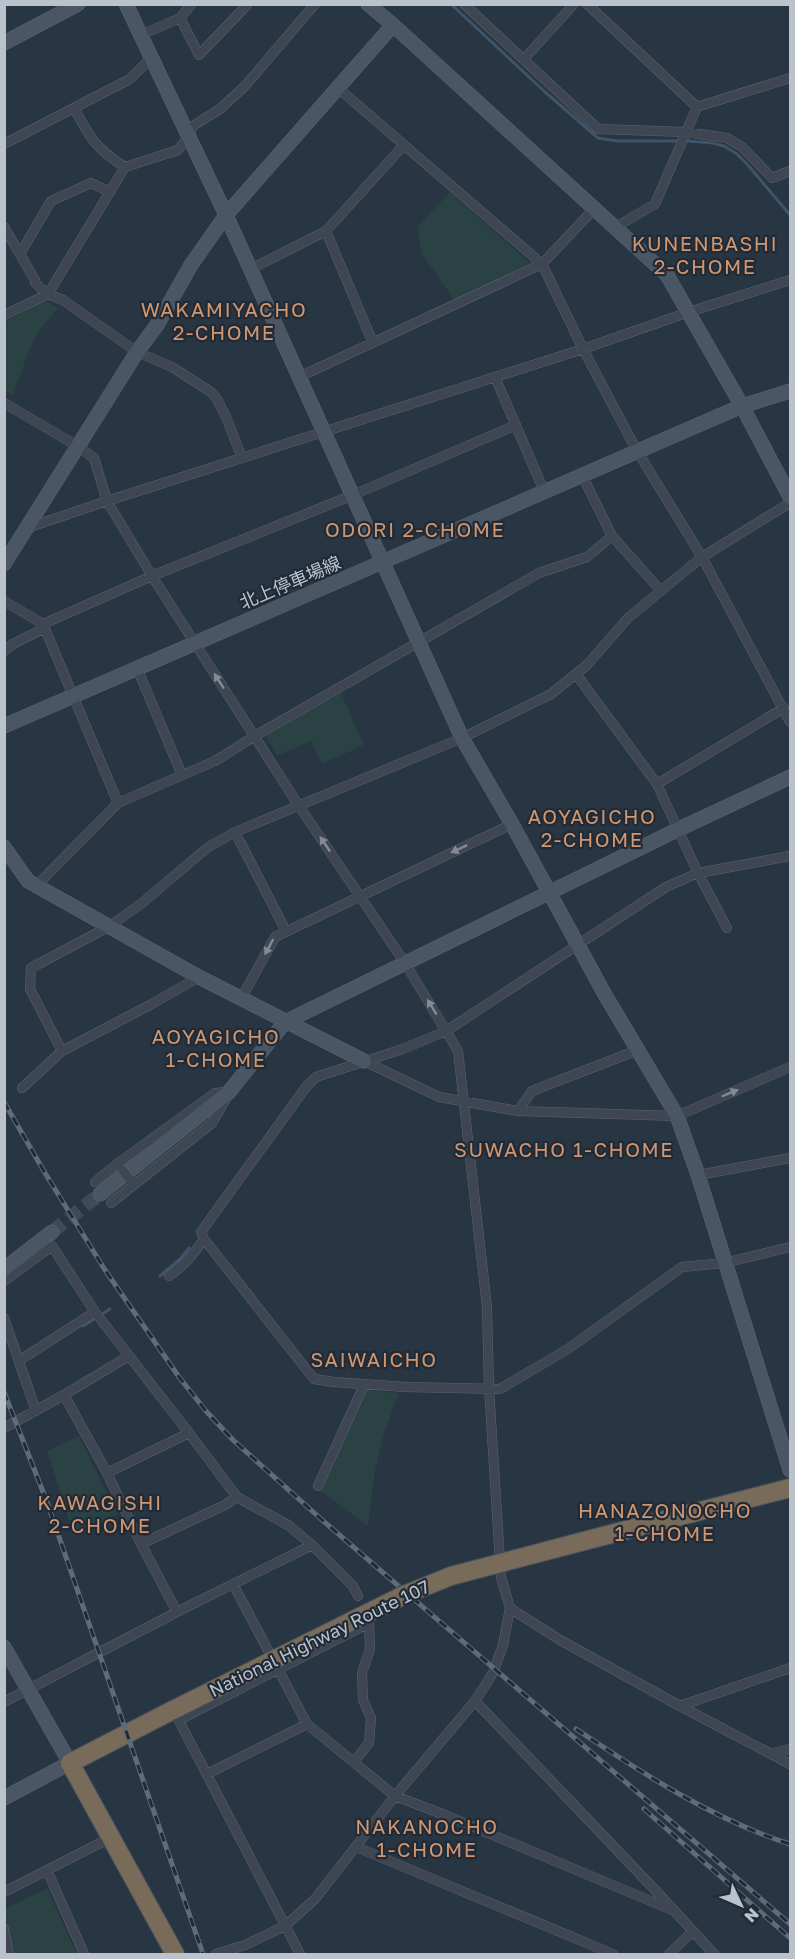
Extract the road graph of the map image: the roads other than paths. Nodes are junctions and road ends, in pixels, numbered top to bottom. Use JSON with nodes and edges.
{"nodes":[{"id":1,"x":78,"y":4,"type":"edge"},
{"id":2,"x":126,"y":4,"type":"edge"},
{"id":3,"x":192,"y":4,"type":"edge"},
{"id":4,"x":248,"y":4,"type":"edge"},
{"id":5,"x":315,"y":4,"type":"edge"},
{"id":6,"x":368,"y":4,"type":"edge"},
{"id":7,"x":464,"y":4,"type":"edge"},
{"id":8,"x":574,"y":4,"type":"edge"},
{"id":9,"x":587,"y":4,"type":"edge"},
{"id":10,"x":180,"y":18,"type":"junction"},
{"id":11,"x":393,"y":26,"type":"junction"},
{"id":12,"x":141,"y":35,"type":"junction"},
{"id":13,"x":4,"y":43,"type":"edge"},
{"id":14,"x":152,"y":57,"type":"junction"},
{"id":15,"x":524,"y":59,"type":"junction"},
{"id":16,"x":790,"y":78,"type":"edge"},
{"id":17,"x":338,"y":88,"type":"junction"},
{"id":18,"x":697,"y":107,"type":"junction"},
{"id":19,"x":74,"y":108,"type":"junction"},
{"id":20,"x":685,"y":132,"type":"junction"},
{"id":21,"x":189,"y":136,"type":"junction"},
{"id":22,"x":4,"y":144,"type":"edge"},
{"id":23,"x":404,"y":145,"type":"junction"},
{"id":24,"x":125,"y":167,"type":"junction"},
{"id":25,"x":790,"y":171,"type":"edge"},
{"id":26,"x":110,"y":192,"type":"junction"},
{"id":27,"x":594,"y":209,"type":"junction"},
{"id":28,"x":226,"y":215,"type":"junction"},
{"id":29,"x":4,"y":227,"type":"edge"},
{"id":30,"x":616,"y":227,"type":"junction"},
{"id":31,"x":326,"y":231,"type":"junction"},
{"id":32,"x":20,"y":254,"type":"junction"},
{"id":33,"x":542,"y":264,"type":"junction"},
{"id":34,"x":250,"y":269,"type":"junction"},
{"id":35,"x":790,"y":280,"type":"edge"},
{"id":36,"x":48,"y":294,"type":"junction"},
{"id":37,"x":689,"y":312,"type":"junction"},
{"id":38,"x":4,"y":315,"type":"edge"},
{"id":39,"x":373,"y":343,"type":"junction"},
{"id":40,"x":583,"y":349,"type":"junction"},
{"id":41,"x":137,"y":352,"type":"junction"},
{"id":42,"x":299,"y":377,"type":"junction"},
{"id":43,"x":495,"y":377,"type":"junction"},
{"id":44,"x":790,"y":391,"type":"edge"},
{"id":45,"x":4,"y":403,"type":"edge"},
{"id":46,"x":742,"y":406,"type":"junction"},
{"id":47,"x":516,"y":425,"type":"junction"},
{"id":48,"x":324,"y":432,"type":"junction"},
{"id":49,"x":79,"y":447,"type":"junction"},
{"id":50,"x":637,"y":451,"type":"junction"},
{"id":51,"x":242,"y":458,"type":"junction"},
{"id":52,"x":582,"y":475,"type":"junction"},
{"id":53,"x":544,"y":491,"type":"junction"},
{"id":54,"x":353,"y":495,"type":"junction"},
{"id":55,"x":790,"y":497,"type":"edge"},
{"id":56,"x":107,"y":501,"type":"junction"},
{"id":57,"x":790,"y":503,"type":"edge"},
{"id":58,"x":27,"y":528,"type":"junction"},
{"id":59,"x":612,"y":537,"type":"junction"},
{"id":60,"x":702,"y":557,"type":"junction"},
{"id":61,"x":382,"y":562,"type":"junction"},
{"id":62,"x":4,"y":564,"type":"edge"},
{"id":63,"x":152,"y":576,"type":"junction"},
{"id":64,"x":661,"y":591,"type":"junction"},
{"id":65,"x":4,"y":602,"type":"edge"},
{"id":66,"x":44,"y":626,"type":"junction"},
{"id":67,"x":195,"y":643,"type":"junction"},
{"id":68,"x":419,"y":644,"type":"junction"},
{"id":69,"x":4,"y":651,"type":"edge"},
{"id":70,"x":137,"y":668,"type":"junction"},
{"id":71,"x":576,"y":674,"type":"junction"},
{"id":72,"x":73,"y":696,"type":"junction"},
{"id":73,"x":784,"y":708,"type":"junction"},
{"id":74,"x":790,"y":722,"type":"edge"},
{"id":75,"x":4,"y":726,"type":"edge"},
{"id":76,"x":255,"y":736,"type":"junction"},
{"id":77,"x":462,"y":738,"type":"junction"},
{"id":78,"x":182,"y":775,"type":"junction"},
{"id":79,"x":790,"y":777,"type":"edge"},
{"id":80,"x":657,"y":784,"type":"junction"},
{"id":81,"x":118,"y":803,"type":"junction"},
{"id":82,"x":299,"y":806,"type":"junction"},
{"id":83,"x":512,"y":824,"type":"junction"},
{"id":84,"x":679,"y":830,"type":"junction"},
{"id":85,"x":235,"y":832,"type":"junction"},
{"id":86,"x":4,"y":847,"type":"edge"},
{"id":87,"x":790,"y":856,"type":"edge"},
{"id":88,"x":698,"y":873,"type":"junction"},
{"id":89,"x":39,"y":887,"type":"junction"},
{"id":90,"x":549,"y":894,"type":"junction"},
{"id":91,"x":361,"y":896,"type":"junction"},
{"id":92,"x":110,"y":926,"type":"junction"},
{"id":93,"x":727,"y":928,"type":"dead end"},
{"id":94,"x":286,"y":931,"type":"junction"},
{"id":95,"x":576,"y":945,"type":"junction"},
{"id":96,"x":405,"y":963,"type":"junction"},
{"id":97,"x":199,"y":977,"type":"junction"},
{"id":98,"x":241,"y":999,"type":"junction"},
{"id":99,"x":285,"y":1022,"type":"junction"},
{"id":100,"x":446,"y":1031,"type":"junction"},
{"id":101,"x":638,"y":1050,"type":"junction"},
{"id":102,"x":62,"y":1051,"type":"junction"},
{"id":103,"x":364,"y":1061,"type":"junction"},
{"id":104,"x":790,"y":1067,"type":"edge"},
{"id":105,"x":22,"y":1088,"type":"dead end"},
{"id":106,"x":229,"y":1092,"type":"junction"},
{"id":107,"x":462,"y":1101,"type":"junction"},
{"id":108,"x":518,"y":1110,"type":"junction"},
{"id":109,"x":677,"y":1116,"type":"junction"},
{"id":110,"x":790,"y":1158,"type":"edge"},
{"id":111,"x":119,"y":1165,"type":"junction"},
{"id":112,"x":698,"y":1175,"type":"junction"},
{"id":113,"x":132,"y":1183,"type":"junction"},
{"id":114,"x":102,"y":1193,"type":"junction"},
{"id":115,"x":52,"y":1232,"type":"tunnel mouth"},
{"id":116,"x":204,"y":1239,"type":"junction"},
{"id":117,"x":790,"y":1247,"type":"edge"},
{"id":118,"x":724,"y":1263,"type":"junction"},
{"id":119,"x":4,"y":1269,"type":"edge"},
{"id":120,"x":169,"y":1276,"type":"dead end"},
{"id":121,"x":4,"y":1281,"type":"edge"},
{"id":122,"x":95,"y":1312,"type":"junction"},
{"id":123,"x":4,"y":1318,"type":"edge"},
{"id":124,"x":129,"y":1356,"type":"junction"},
{"id":125,"x":20,"y":1360,"type":"junction"},
{"id":126,"x":364,"y":1385,"type":"junction"},
{"id":127,"x":489,"y":1388,"type":"junction"},
{"id":128,"x":64,"y":1395,"type":"junction"},
{"id":129,"x":36,"y":1411,"type":"junction"},
{"id":130,"x":4,"y":1428,"type":"edge"},
{"id":131,"x":189,"y":1433,"type":"junction"},
{"id":132,"x":790,"y":1470,"type":"edge"},
{"id":133,"x":107,"y":1473,"type":"junction"},
{"id":134,"x":318,"y":1486,"type":"dead end"},
{"id":135,"x":790,"y":1488,"type":"edge"},
{"id":136,"x":237,"y":1497,"type":"junction"},
{"id":137,"x":141,"y":1544,"type":"junction"},
{"id":138,"x":312,"y":1545,"type":"junction"},
{"id":139,"x":233,"y":1584,"type":"junction"},
{"id":140,"x":358,"y":1596,"type":"dead end"},
{"id":141,"x":510,"y":1608,"type":"junction"},
{"id":142,"x":177,"y":1612,"type":"junction"},
{"id":143,"x":4,"y":1647,"type":"edge"},
{"id":144,"x":790,"y":1668,"type":"edge"},
{"id":145,"x":277,"y":1670,"type":"junction"},
{"id":146,"x":28,"y":1689,"type":"junction"},
{"id":147,"x":475,"y":1701,"type":"junction"},
{"id":148,"x":4,"y":1702,"type":"edge"},
{"id":149,"x":680,"y":1706,"type":"junction"},
{"id":150,"x":176,"y":1715,"type":"junction"},
{"id":151,"x":307,"y":1724,"type":"junction"},
{"id":152,"x":790,"y":1749,"type":"edge"},
{"id":153,"x":773,"y":1753,"type":"junction"},
{"id":154,"x":354,"y":1762,"type":"junction"},
{"id":155,"x":70,"y":1763,"type":"junction"},
{"id":156,"x":790,"y":1764,"type":"edge"},
{"id":157,"x":207,"y":1774,"type":"junction"},
{"id":158,"x":395,"y":1796,"type":"junction"},
{"id":159,"x":4,"y":1797,"type":"edge"},
{"id":160,"x":112,"y":1837,"type":"junction"},
{"id":161,"x":356,"y":1847,"type":"junction"},
{"id":162,"x":47,"y":1870,"type":"junction"},
{"id":163,"x":4,"y":1892,"type":"edge"},
{"id":164,"x":672,"y":1910,"type":"junction"},
{"id":165,"x":285,"y":1926,"type":"junction"},
{"id":166,"x":4,"y":1929,"type":"edge"},
{"id":167,"x":692,"y":1932,"type":"junction"},
{"id":168,"x":9,"y":1954,"type":"edge"},
{"id":169,"x":84,"y":1954,"type":"edge"},
{"id":170,"x":175,"y":1954,"type":"edge"},
{"id":171,"x":216,"y":1954,"type":"edge"},
{"id":172,"x":300,"y":1954,"type":"edge"},
{"id":173,"x":613,"y":1954,"type":"edge"},
{"id":174,"x":669,"y":1954,"type":"edge"},
{"id":175,"x":714,"y":1954,"type":"edge"}],
"edges":[{"from":1,"to":13,"type":"street"},
{"from":2,"to":12,"type":"street"},
{"from":3,"to":10,"type":"street"},
{"from":4,"to":10,"type":"street"},
{"from":5,"to":21,"type":"street"},
{"from":6,"to":11,"type":"street"},
{"from":7,"to":15,"type":"street"},
{"from":8,"to":15,"type":"street"},
{"from":9,"to":18,"type":"street"},
{"from":10,"to":12,"type":"street"},
{"from":11,"to":17,"type":"street"},
{"from":11,"to":27,"type":"street"},
{"from":12,"to":14,"type":"street"},
{"from":14,"to":19,"type":"street"},
{"from":14,"to":21,"type":"street"},
{"from":15,"to":20,"type":"street"},
{"from":16,"to":18,"type":"street"},
{"from":17,"to":23,"type":"street"},
{"from":17,"to":28,"type":"street"},
{"from":18,"to":20,"type":"street"},
{"from":19,"to":22,"type":"street"},
{"from":19,"to":24,"type":"street"},
{"from":20,"to":25,"type":"street"},
{"from":20,"to":30,"type":"street"},
{"from":21,"to":24,"type":"street"},
{"from":21,"to":28,"type":"street"},
{"from":23,"to":31,"type":"street"},
{"from":23,"to":33,"type":"street"},
{"from":24,"to":26,"type":"street"},
{"from":26,"to":32,"type":"street"},
{"from":26,"to":36,"type":"street"},
{"from":27,"to":30,"type":"street"},
{"from":27,"to":33,"type":"street"},
{"from":28,"to":34,"type":"street"},
{"from":28,"to":41,"type":"street"},
{"from":29,"to":32,"type":"street"},
{"from":30,"to":37,"type":"street"},
{"from":31,"to":34,"type":"street"},
{"from":31,"to":39,"type":"street"},
{"from":32,"to":36,"type":"street"},
{"from":33,"to":39,"type":"street"},
{"from":33,"to":40,"type":"street"},
{"from":34,"to":42,"type":"street"},
{"from":35,"to":37,"type":"street"},
{"from":36,"to":38,"type":"street"},
{"from":36,"to":41,"type":"street"},
{"from":37,"to":40,"type":"street"},
{"from":37,"to":46,"type":"street"},
{"from":39,"to":42,"type":"street"},
{"from":40,"to":43,"type":"street"},
{"from":40,"to":50,"type":"street"},
{"from":41,"to":49,"type":"street"},
{"from":41,"to":51,"type":"street"},
{"from":42,"to":48,"type":"street"},
{"from":43,"to":47,"type":"street"},
{"from":43,"to":48,"type":"street"},
{"from":44,"to":46,"type":"street","name":"北上停車場線"},
{"from":45,"to":49,"type":"street"},
{"from":46,"to":50,"type":"street","name":"北上停車場線"},
{"from":46,"to":55,"type":"street"},
{"from":47,"to":53,"type":"street"},
{"from":47,"to":54,"type":"street"},
{"from":48,"to":51,"type":"street"},
{"from":48,"to":54,"type":"street"},
{"from":49,"to":56,"type":"street"},
{"from":49,"to":58,"type":"street"},
{"from":50,"to":52,"type":"street","name":"北上停車場線"},
{"from":50,"to":60,"type":"street"},
{"from":51,"to":56,"type":"street"},
{"from":52,"to":53,"type":"street","name":"北上停車場線"},
{"from":52,"to":59,"type":"street"},
{"from":53,"to":61,"type":"street","name":"北上停車場線"},
{"from":54,"to":61,"type":"street"},
{"from":54,"to":63,"type":"street"},
{"from":56,"to":58,"type":"street"},
{"from":56,"to":63,"type":"street"},
{"from":57,"to":60,"type":"street"},
{"from":58,"to":62,"type":"street"},
{"from":59,"to":64,"type":"street"},
{"from":59,"to":68,"type":"street"},
{"from":60,"to":64,"type":"street"},
{"from":60,"to":73,"type":"street"},
{"from":61,"to":67,"type":"street","name":"北上停車場線"},
{"from":61,"to":68,"type":"street"},
{"from":63,"to":66,"type":"street"},
{"from":63,"to":67,"type":"street"},
{"from":64,"to":71,"type":"street"},
{"from":65,"to":66,"type":"street"},
{"from":66,"to":69,"type":"street"},
{"from":66,"to":72,"type":"street"},
{"from":67,"to":70,"type":"street","name":"北上停車場線"},
{"from":76,"to":67,"type":"street","one_way":true},
{"from":68,"to":76,"type":"street"},
{"from":68,"to":77,"type":"street"},
{"from":70,"to":72,"type":"street","name":"北上停車場線"},
{"from":70,"to":78,"type":"street"},
{"from":71,"to":77,"type":"street"},
{"from":71,"to":80,"type":"street"},
{"from":72,"to":75,"type":"street","name":"北上停車場線"},
{"from":72,"to":81,"type":"street"},
{"from":73,"to":74,"type":"street"},
{"from":73,"to":80,"type":"street"},
{"from":76,"to":78,"type":"street"},
{"from":76,"to":82,"type":"street"},
{"from":77,"to":82,"type":"street"},
{"from":77,"to":83,"type":"street"},
{"from":78,"to":81,"type":"street"},
{"from":79,"to":84,"type":"street"},
{"from":80,"to":84,"type":"street"},
{"from":81,"to":89,"type":"street"},
{"from":82,"to":85,"type":"street"},
{"from":91,"to":82,"type":"street","one_way":true},
{"from":83,"to":90,"type":"street"},
{"from":83,"to":91,"type":"street","one_way":true},
{"from":84,"to":88,"type":"street"},
{"from":84,"to":90,"type":"street"},
{"from":85,"to":92,"type":"street"},
{"from":85,"to":94,"type":"street"},
{"from":86,"to":89,"type":"street"},
{"from":87,"to":88,"type":"street"},
{"from":88,"to":93,"type":"street"},
{"from":88,"to":95,"type":"street"},
{"from":89,"to":92,"type":"street"},
{"from":90,"to":95,"type":"street"},
{"from":90,"to":96,"type":"street"},
{"from":91,"to":94,"type":"street"},
{"from":91,"to":96,"type":"street"},
{"from":92,"to":97,"type":"street"},
{"from":92,"to":102,"type":"street"},
{"from":94,"to":98,"type":"street","one_way":true},
{"from":95,"to":100,"type":"street"},
{"from":95,"to":101,"type":"street"},
{"from":96,"to":99,"type":"street"},
{"from":100,"to":96,"type":"street","one_way":true},
{"from":97,"to":98,"type":"street"},
{"from":97,"to":102,"type":"street"},
{"from":98,"to":99,"type":"street"},
{"from":99,"to":103,"type":"street"},
{"from":99,"to":106,"type":"street"},
{"from":100,"to":103,"type":"street"},
{"from":100,"to":107,"type":"street"},
{"from":101,"to":108,"type":"street"},
{"from":101,"to":109,"type":"street"},
{"from":102,"to":105,"type":"street"},
{"from":103,"to":107,"type":"street"},
{"from":103,"to":116,"type":"street"},
{"from":109,"to":104,"type":"street","one_way":true},
{"from":106,"to":111,"type":"street"},
{"from":106,"to":113,"type":"street"},
{"from":106,"to":114,"type":"street"},
{"from":107,"to":108,"type":"street"},
{"from":107,"to":127,"type":"street"},
{"from":108,"to":109,"type":"street"},
{"from":109,"to":112,"type":"street"},
{"from":110,"to":112,"type":"street"},
{"from":111,"to":113,"type":"street","bridge":true},
{"from":111,"to":114,"type":"street"},
{"from":112,"to":118,"type":"street"},
{"from":113,"to":114,"type":"street"},
{"from":115,"to":119,"type":"street"},
{"from":116,"to":120,"type":"street"},
{"from":116,"to":126,"type":"street"},
{"from":117,"to":118,"type":"street"},
{"from":118,"to":127,"type":"street"},
{"from":118,"to":132,"type":"street"},
{"from":121,"to":122,"type":"street"},
{"from":122,"to":124,"type":"street"},
{"from":122,"to":125,"type":"street"},
{"from":123,"to":125,"type":"street"},
{"from":124,"to":128,"type":"street"},
{"from":124,"to":131,"type":"street"},
{"from":125,"to":129,"type":"street"},
{"from":126,"to":127,"type":"street"},
{"from":126,"to":134,"type":"street"},
{"from":127,"to":141,"type":"street"},
{"from":128,"to":129,"type":"street"},
{"from":128,"to":133,"type":"street"},
{"from":129,"to":130,"type":"street"},
{"from":131,"to":133,"type":"street"},
{"from":131,"to":136,"type":"street"},
{"from":133,"to":137,"type":"street"},
{"from":135,"to":150,"type":"highway","name":"National Highway Route 107","bridge":true},
{"from":136,"to":137,"type":"street"},
{"from":136,"to":138,"type":"street"},
{"from":137,"to":142,"type":"street"},
{"from":138,"to":139,"type":"street"},
{"from":138,"to":140,"type":"street"},
{"from":139,"to":142,"type":"street"},
{"from":139,"to":145,"type":"street"},
{"from":141,"to":147,"type":"street"},
{"from":141,"to":149,"type":"street"},
{"from":142,"to":146,"type":"street"},
{"from":143,"to":146,"type":"street"},
{"from":144,"to":149,"type":"street"},
{"from":145,"to":150,"type":"street"},
{"from":145,"to":151,"type":"street"},
{"from":145,"to":154,"type":"street"},
{"from":146,"to":148,"type":"street"},
{"from":146,"to":155,"type":"street"},
{"from":147,"to":158,"type":"street"},
{"from":147,"to":164,"type":"street"},
{"from":149,"to":153,"type":"street"},
{"from":150,"to":155,"type":"highway","name":"National Highway Route 107"},
{"from":150,"to":157,"type":"street"},
{"from":151,"to":154,"type":"street"},
{"from":151,"to":157,"type":"street"},
{"from":152,"to":153,"type":"street"},
{"from":153,"to":156,"type":"street"},
{"from":154,"to":158,"type":"street"},
{"from":155,"to":159,"type":"street"},
{"from":155,"to":160,"type":"highway"},
{"from":157,"to":165,"type":"street"},
{"from":158,"to":161,"type":"street"},
{"from":158,"to":164,"type":"street"},
{"from":160,"to":162,"type":"street"},
{"from":160,"to":170,"type":"highway"},
{"from":161,"to":165,"type":"street"},
{"from":161,"to":173,"type":"street"},
{"from":162,"to":163,"type":"street"},
{"from":162,"to":169,"type":"street"},
{"from":164,"to":167,"type":"street"},
{"from":165,"to":171,"type":"street"},
{"from":165,"to":172,"type":"street"},
{"from":166,"to":168,"type":"street"},
{"from":167,"to":174,"type":"street"},
{"from":167,"to":175,"type":"street"}]}
